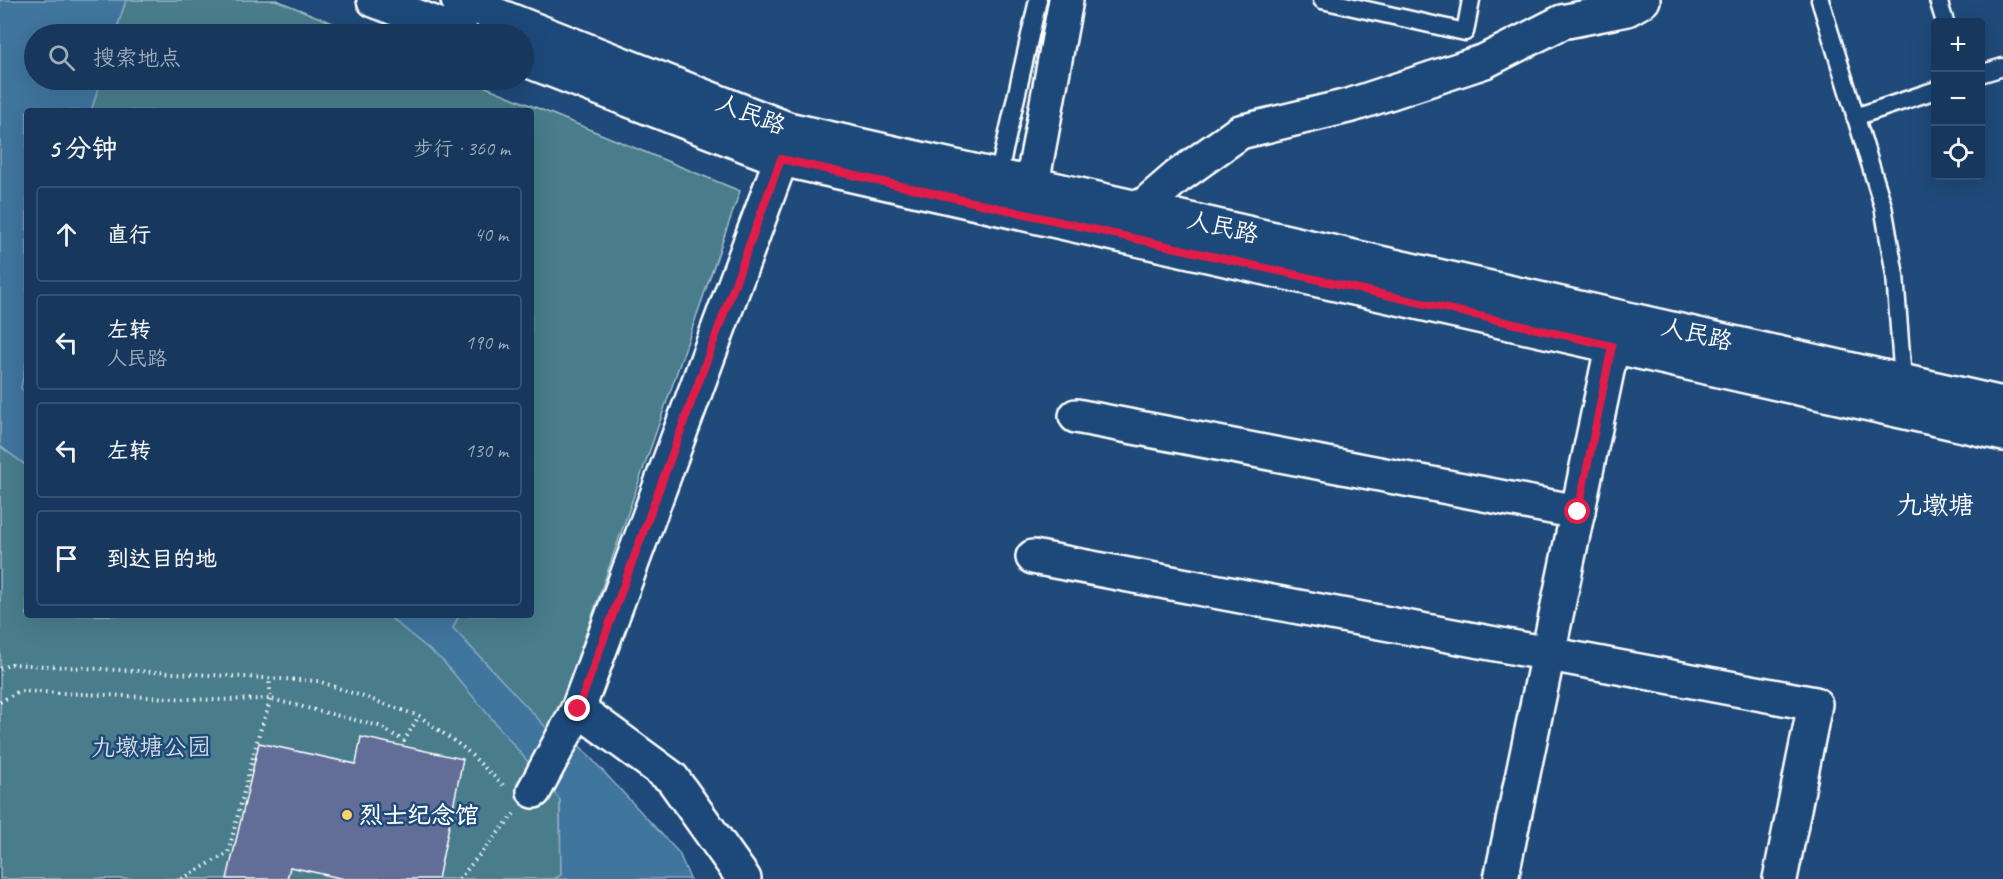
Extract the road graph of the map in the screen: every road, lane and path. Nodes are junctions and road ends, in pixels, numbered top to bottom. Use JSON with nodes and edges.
{"nodes":[{"id":1,"x":374,"y":0,"type":"edge"},
{"id":2,"x":458,"y":0,"type":"edge"},
{"id":3,"x":1038,"y":0,"type":"edge"},
{"id":4,"x":1066,"y":0,"type":"edge"},
{"id":5,"x":1322,"y":0,"type":"edge"},
{"id":6,"x":1471,"y":0,"type":"edge"},
{"id":7,"x":1643,"y":0,"type":"edge"},
{"id":8,"x":1820,"y":0,"type":"edge"},
{"id":9,"x":1938,"y":0,"type":"edge"},
{"id":10,"x":1944,"y":18,"type":"edge"},
{"id":11,"x":436,"y":24,"type":"edge"},
{"id":12,"x":519,"y":24,"type":"edge"},
{"id":13,"x":534,"y":30,"type":"edge"},
{"id":14,"x":534,"y":62,"type":"edge"},
{"id":15,"x":2003,"y":67,"type":"edge"},
{"id":16,"x":1985,"y":73,"type":"edge"},
{"id":17,"x":1931,"y":91,"type":"edge"},
{"id":18,"x":1856,"y":117,"type":"junction"},
{"id":19,"x":781,"y":159,"type":"junction"},
{"id":20,"x":998,"y":177,"type":"junction"},
{"id":21,"x":1032,"y":184,"type":"junction"},
{"id":22,"x":1140,"y":209,"type":"junction"},
{"id":23,"x":1612,"y":346,"type":"junction"},
{"id":24,"x":1903,"y":381,"type":"junction"},
{"id":25,"x":2003,"y":404,"type":"edge"},
{"id":26,"x":1076,"y":416,"type":"dead end"},
{"id":27,"x":2003,"y":435,"type":"edge"},
{"id":28,"x":1578,"y":512,"type":"junction"},
{"id":29,"x":1033,"y":557,"type":"dead end"},
{"id":30,"x":0,"y":669,"type":"edge"},
{"id":31,"x":269,"y":678,"type":"junction"},
{"id":32,"x":271,"y":699,"type":"junction"},
{"id":33,"x":0,"y":702,"type":"edge"},
{"id":34,"x":578,"y":709,"type":"junction"},
{"id":35,"x":419,"y":716,"type":"junction"},
{"id":36,"x":528,"y":798,"type":"junction"},
{"id":37,"x":182,"y":879,"type":"edge"},
{"id":38,"x":459,"y":879,"type":"edge"},
{"id":39,"x":744,"y":879,"type":"edge"},
{"id":40,"x":1501,"y":879,"type":"edge"},
{"id":41,"x":1780,"y":879,"type":"edge"}],
"edges":[{"from":1,"to":11,"type":"street"},
{"from":2,"to":12,"type":"street","name":"人民路"},
{"from":3,"to":20,"type":"lane"},
{"from":4,"to":21,"type":"street"},
{"from":5,"to":6,"type":"lane"},
{"from":7,"to":22,"type":"street"},
{"from":8,"to":18,"type":"lane"},
{"from":9,"to":10,"type":"lane"},
{"from":13,"to":20,"type":"street","name":"人民路"},
{"from":14,"to":19,"type":"street","name":"人民路"},
{"from":15,"to":16,"type":"lane"},
{"from":17,"to":18,"type":"lane"},
{"from":18,"to":24,"type":"lane"},
{"from":19,"to":23,"type":"street","name":"人民路"},
{"from":19,"to":34,"type":"street"},
{"from":20,"to":21,"type":"street","name":"人民路"},
{"from":21,"to":22,"type":"street","name":"人民路"},
{"from":22,"to":24,"type":"street","name":"人民路"},
{"from":23,"to":27,"type":"street","name":"人民路"},
{"from":23,"to":28,"type":"street"},
{"from":24,"to":25,"type":"street","name":"人民路"},
{"from":26,"to":28,"type":"street"},
{"from":28,"to":40,"type":"street"},
{"from":29,"to":41,"type":"street"},
{"from":30,"to":31,"type":"path"},
{"from":31,"to":32,"type":"path"},
{"from":31,"to":35,"type":"path"},
{"from":32,"to":33,"type":"path"},
{"from":32,"to":35,"type":"path"},
{"from":32,"to":37,"type":"path"},
{"from":34,"to":36,"type":"street"},
{"from":34,"to":39,"type":"street"},
{"from":35,"to":36,"type":"path"},
{"from":36,"to":38,"type":"path"}]}
